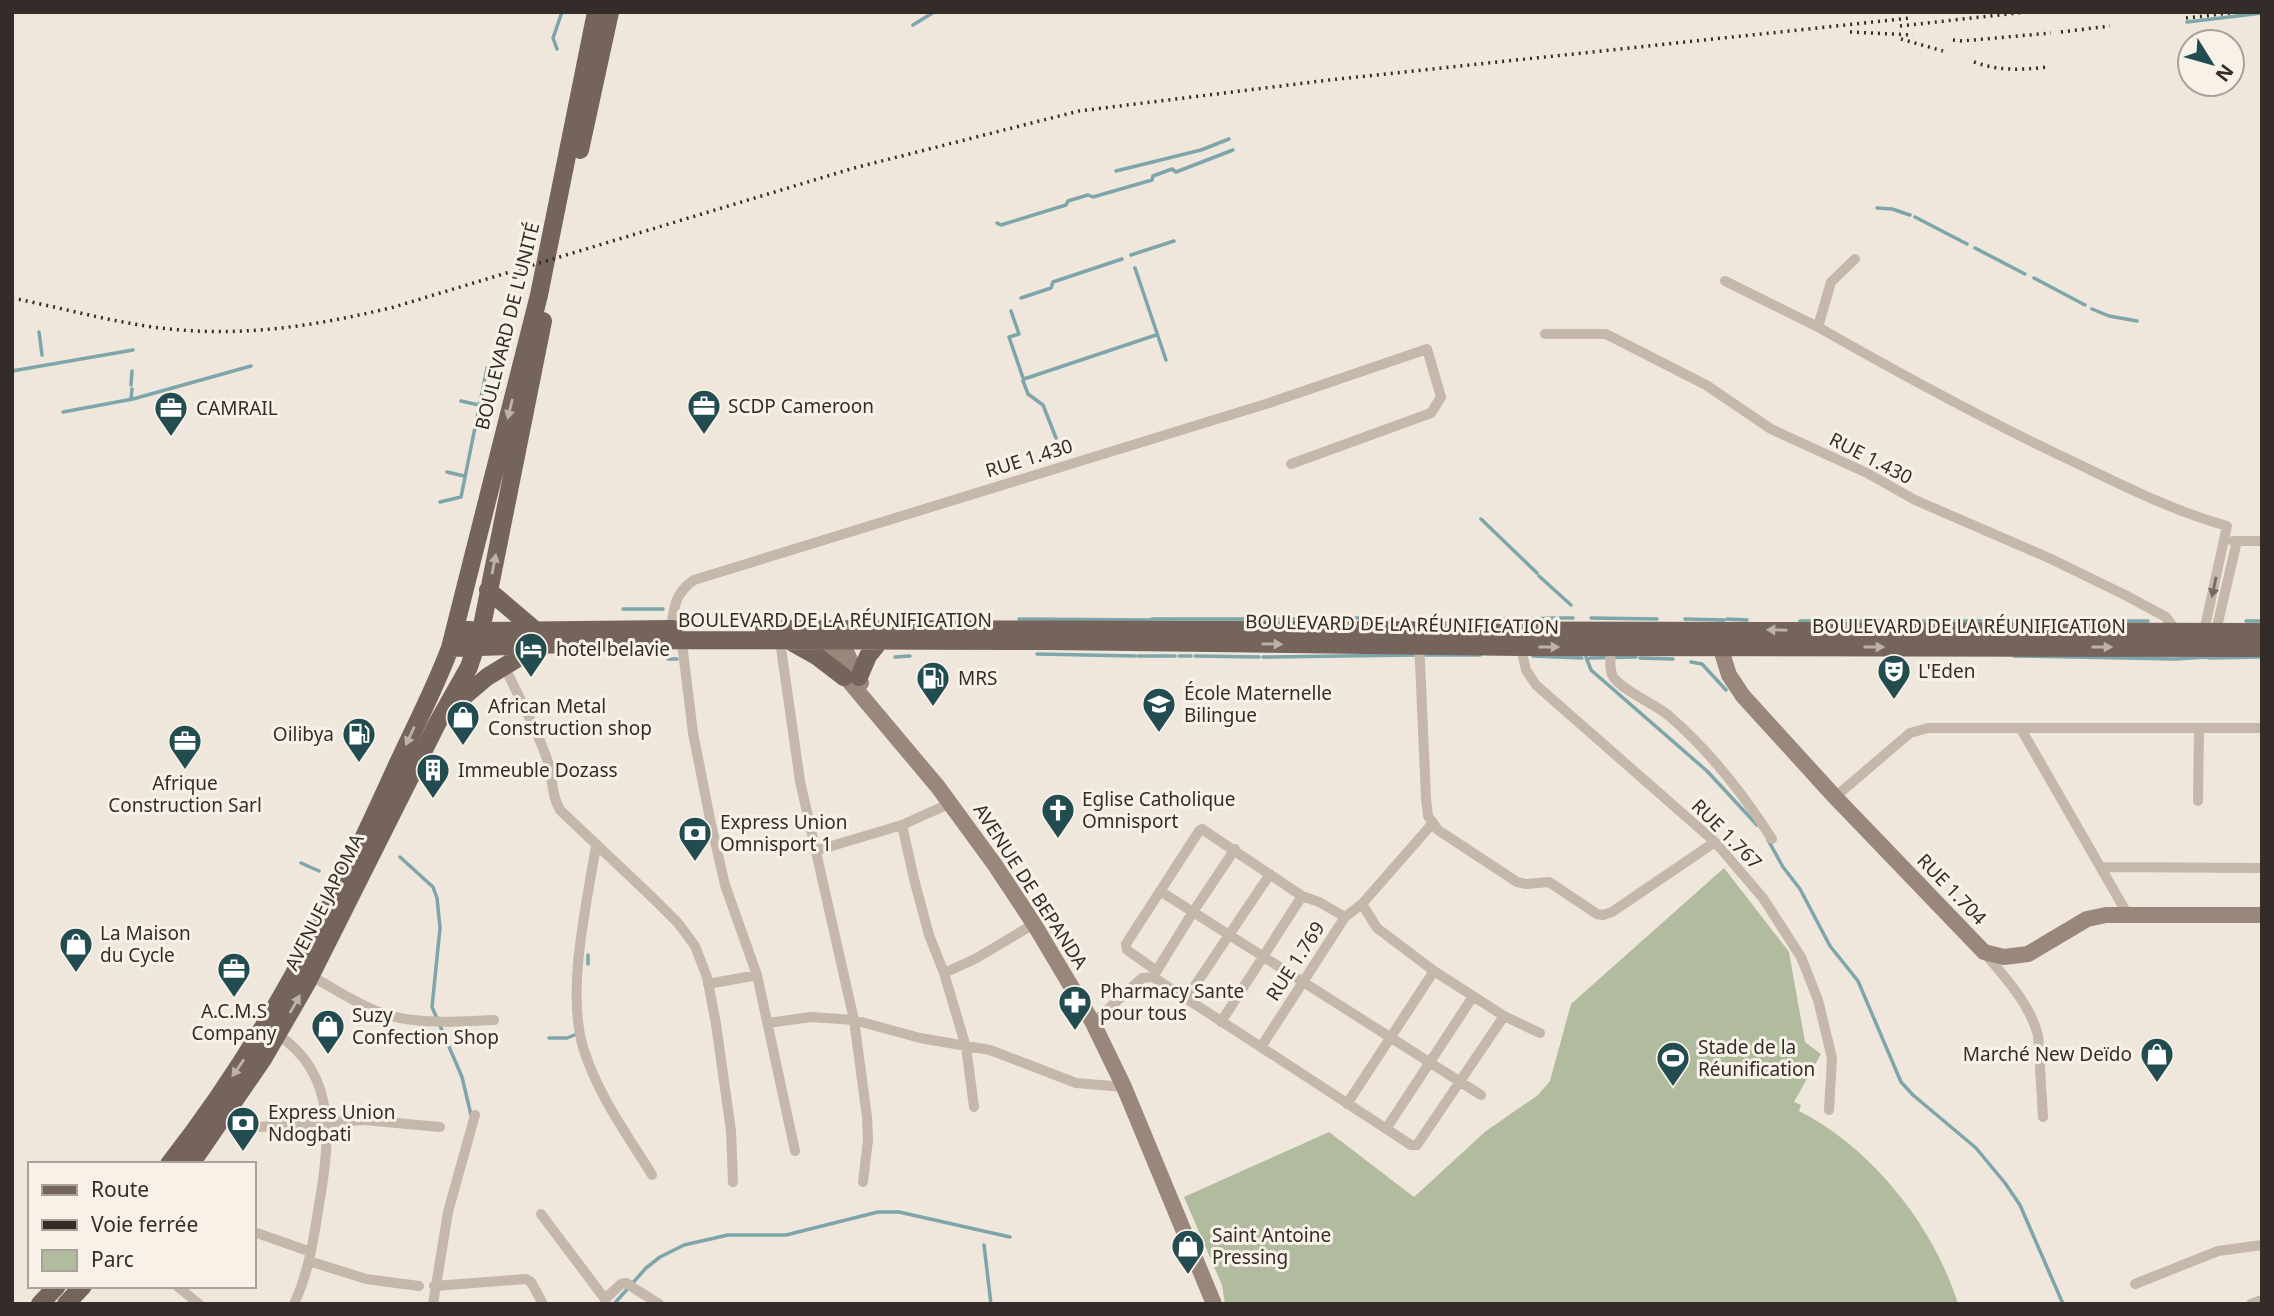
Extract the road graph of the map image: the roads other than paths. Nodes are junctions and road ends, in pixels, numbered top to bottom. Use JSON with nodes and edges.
{"nodes":[{"id":1,"x":596,"y":12,"type":"edge"},
{"id":2,"x":610,"y":12,"type":"edge"},
{"id":3,"x":564,"y":196,"type":"junction"},
{"id":4,"x":1855,"y":259,"type":"dead end"},
{"id":5,"x":1725,"y":281,"type":"dead end"},
{"id":6,"x":544,"y":296,"type":"junction"},
{"id":7,"x":1818,"y":327,"type":"junction"},
{"id":8,"x":1545,"y":334,"type":"dead end"},
{"id":9,"x":1291,"y":464,"type":"dead end"},
{"id":10,"x":2237,"y":541,"type":"junction"},
{"id":11,"x":2262,"y":541,"type":"edge"},
{"id":12,"x":2223,"y":542,"type":"junction"},
{"id":13,"x":488,"y":590,"type":"junction"},
{"id":14,"x":456,"y":629,"type":"junction"},
{"id":15,"x":678,"y":632,"type":"junction"},
{"id":16,"x":2176,"y":632,"type":"junction"},
{"id":17,"x":2262,"y":632,"type":"edge"},
{"id":18,"x":835,"y":635,"type":"junction"},
{"id":19,"x":538,"y":636,"type":"junction"},
{"id":20,"x":1419,"y":638,"type":"junction"},
{"id":21,"x":1720,"y":638,"type":"junction"},
{"id":22,"x":478,"y":639,"type":"junction"},
{"id":23,"x":1520,"y":639,"type":"junction"},
{"id":24,"x":2208,"y":640,"type":"junction"},
{"id":25,"x":785,"y":641,"type":"junction"},
{"id":26,"x":880,"y":641,"type":"junction"},
{"id":27,"x":1611,"y":647,"type":"junction"},
{"id":28,"x":450,"y":648,"type":"junction"},
{"id":29,"x":2262,"y":648,"type":"edge"},
{"id":30,"x":504,"y":665,"type":"junction"},
{"id":31,"x":852,"y":677,"type":"junction"},
{"id":32,"x":439,"y":720,"type":"junction"},
{"id":33,"x":2199,"y":728,"type":"junction"},
{"id":34,"x":2262,"y":728,"type":"edge"},
{"id":35,"x":2021,"y":729,"type":"junction"},
{"id":36,"x":1835,"y":797,"type":"junction"},
{"id":37,"x":2198,"y":801,"type":"dead end"},
{"id":38,"x":951,"y":803,"type":"junction"},
{"id":39,"x":381,"y":819,"type":"junction"},
{"id":40,"x":1432,"y":824,"type":"junction"},
{"id":41,"x":902,"y":825,"type":"junction"},
{"id":42,"x":1772,"y":839,"type":"dead end"},
{"id":43,"x":1715,"y":842,"type":"junction"},
{"id":44,"x":596,"y":845,"type":"junction"},
{"id":45,"x":1235,"y":849,"type":"junction"},
{"id":46,"x":815,"y":850,"type":"junction"},
{"id":47,"x":2101,"y":867,"type":"junction"},
{"id":48,"x":2262,"y":868,"type":"edge"},
{"id":49,"x":1270,"y":874,"type":"junction"},
{"id":50,"x":1160,"y":891,"type":"junction"},
{"id":51,"x":1302,"y":896,"type":"junction"},
{"id":52,"x":1362,"y":904,"type":"junction"},
{"id":53,"x":1193,"y":912,"type":"junction"},
{"id":54,"x":2128,"y":915,"type":"junction"},
{"id":55,"x":2262,"y":915,"type":"edge"},
{"id":56,"x":1345,"y":918,"type":"junction"},
{"id":57,"x":1034,"y":924,"type":"junction"},
{"id":58,"x":1229,"y":934,"type":"junction"},
{"id":59,"x":1984,"y":952,"type":"junction"},
{"id":60,"x":1264,"y":956,"type":"junction"},
{"id":61,"x":1434,"y":971,"type":"junction"},
{"id":62,"x":944,"y":973,"type":"junction"},
{"id":63,"x":1155,"y":974,"type":"junction"},
{"id":64,"x":757,"y":975,"type":"junction"},
{"id":65,"x":310,"y":976,"type":"junction"},
{"id":66,"x":1304,"y":981,"type":"junction"},
{"id":67,"x":708,"y":984,"type":"junction"},
{"id":68,"x":1472,"y":998,"type":"junction"},
{"id":69,"x":1186,"y":999,"type":"junction"},
{"id":70,"x":1504,"y":1016,"type":"junction"},
{"id":71,"x":494,"y":1020,"type":"dead end"},
{"id":72,"x":854,"y":1020,"type":"junction"},
{"id":73,"x":1221,"y":1022,"type":"junction"},
{"id":74,"x":768,"y":1023,"type":"junction"},
{"id":75,"x":1093,"y":1023,"type":"junction"},
{"id":76,"x":1540,"y":1033,"type":"dead end"},
{"id":77,"x":278,"y":1035,"type":"junction"},
{"id":78,"x":1391,"y":1037,"type":"junction"},
{"id":79,"x":966,"y":1047,"type":"junction"},
{"id":80,"x":1261,"y":1047,"type":"junction"},
{"id":81,"x":1429,"y":1061,"type":"junction"},
{"id":82,"x":1460,"y":1081,"type":"junction"},
{"id":83,"x":1124,"y":1087,"type":"junction"},
{"id":84,"x":1481,"y":1095,"type":"dead end"},
{"id":85,"x":1347,"y":1104,"type":"junction"},
{"id":86,"x":974,"y":1107,"type":"dead end"},
{"id":87,"x":1829,"y":1110,"type":"dead end"},
{"id":88,"x":475,"y":1115,"type":"dead end"},
{"id":89,"x":2043,"y":1116,"type":"dead end"},
{"id":90,"x":328,"y":1122,"type":"junction"},
{"id":91,"x":259,"y":1127,"type":"dead end"},
{"id":92,"x":440,"y":1127,"type":"dead end"},
{"id":93,"x":1386,"y":1129,"type":"junction"},
{"id":94,"x":795,"y":1151,"type":"dead end"},
{"id":95,"x":170,"y":1162,"type":"edge"},
{"id":96,"x":192,"y":1162,"type":"edge"},
{"id":97,"x":652,"y":1175,"type":"dead end"},
{"id":98,"x":733,"y":1182,"type":"dead end"},
{"id":99,"x":863,"y":1182,"type":"dead end"},
{"id":100,"x":541,"y":1214,"type":"dead end"},
{"id":101,"x":256,"y":1233,"type":"edge"},
{"id":102,"x":2262,"y":1245,"type":"edge"},
{"id":103,"x":310,"y":1257,"type":"junction"},
{"id":104,"x":2136,"y":1284,"type":"dead end"},
{"id":105,"x":419,"y":1286,"type":"dead end"},
{"id":106,"x":434,"y":1286,"type":"junction"},
{"id":107,"x":55,"y":1288,"type":"edge"},
{"id":108,"x":81,"y":1288,"type":"edge"},
{"id":109,"x":179,"y":1288,"type":"edge"},
{"id":110,"x":2262,"y":1300,"type":"edge"},
{"id":111,"x":603,"y":1301,"type":"edge"},
{"id":112,"x":44,"y":1302,"type":"edge"},
{"id":113,"x":198,"y":1303,"type":"edge"},
{"id":114,"x":66,"y":1304,"type":"edge"},
{"id":115,"x":294,"y":1304,"type":"edge"},
{"id":116,"x":433,"y":1304,"type":"edge"},
{"id":117,"x":542,"y":1304,"type":"edge"},
{"id":118,"x":659,"y":1304,"type":"edge"},
{"id":119,"x":1214,"y":1304,"type":"edge"},
{"id":120,"x":2251,"y":1304,"type":"edge"}],
"edges":[{"from":1,"to":3,"type":"main road","name":"BOULEVARD DE L'UNITÉ"},
{"from":2,"to":3,"type":"main road","name":"BOULEVARD DE L'UNITÉ"},
{"from":3,"to":6,"type":"main road","name":"BOULEVARD DE L'UNITÉ"},
{"from":4,"to":7,"type":"street"},
{"from":5,"to":7,"type":"street"},
{"from":13,"to":6,"type":"main road","name":"BOULEVARD DE L'UNITÉ","one_way":true},
{"from":6,"to":14,"type":"main road","name":"BOULEVARD DE L'UNITÉ","one_way":true},
{"from":7,"to":12,"type":"street"},
{"from":8,"to":16,"type":"street","name":"RUE 1.430"},
{"from":9,"to":15,"type":"street","name":"RUE 1.430"},
{"from":10,"to":11,"type":"street"},
{"from":10,"to":12,"type":"street"},
{"from":10,"to":24,"type":"street"},
{"from":12,"to":24,"type":"street","one_way":true},
{"from":13,"to":19,"type":"main road"},
{"from":13,"to":22,"type":"main road","name":"BOULEVARD DE L'UNITÉ"},
{"from":14,"to":22,"type":"main road"},
{"from":14,"to":28,"type":"main road","name":"BOULEVARD DE L'UNITÉ"},
{"from":15,"to":18,"type":"main road"},
{"from":15,"to":19,"type":"main road","name":"BOULEVARD DE LA RÉUNIFICATION"},
{"from":15,"to":25,"type":"main road","name":"BOULEVARD DE LA RÉUNIFICATION"},
{"from":15,"to":64,"type":"street","name":"RUE 1.430"},
{"from":16,"to":21,"type":"main road","one_way":true},
{"from":16,"to":24,"type":"main road"},
{"from":17,"to":24,"type":"main road"},
{"from":18,"to":20,"type":"main road"},
{"from":18,"to":25,"type":"main road","name":"BOULEVARD DE LA RÉUNIFICATION"},
{"from":18,"to":26,"type":"main road","name":"BOULEVARD DE LA RÉUNIFICATION"},
{"from":18,"to":31,"type":"main road","name":"AVENUE DE BEPANDA"},
{"from":19,"to":22,"type":"main road","name":"BOULEVARD DE LA RÉUNIFICATION"},
{"from":19,"to":30,"type":"main road"},
{"from":20,"to":23,"type":"main road","name":"BOULEVARD DE LA RÉUNIFICATION"},
{"from":26,"to":20,"type":"main road","name":"BOULEVARD DE LA RÉUNIFICATION","one_way":true},
{"from":20,"to":40,"type":"street"},
{"from":21,"to":23,"type":"main road"},
{"from":21,"to":24,"type":"main road","name":"BOULEVARD DE LA RÉUNIFICATION","one_way":true},
{"from":21,"to":27,"type":"main road","name":"BOULEVARD DE LA RÉUNIFICATION"},
{"from":21,"to":36,"type":"main road","name":"RUE 1.704"},
{"from":22,"to":28,"type":"main road"},
{"from":22,"to":32,"type":"main road","name":"AVENUE JAPOMA"},
{"from":23,"to":27,"type":"main road","name":"BOULEVARD DE LA RÉUNIFICATION","one_way":true},
{"from":23,"to":43,"type":"street","name":"RUE 1.767"},
{"from":24,"to":29,"type":"main road","name":"BOULEVARD DE LA RÉUNIFICATION"},
{"from":25,"to":31,"type":"main road"},
{"from":25,"to":46,"type":"street"},
{"from":26,"to":31,"type":"main road"},
{"from":27,"to":42,"type":"street"},
{"from":28,"to":39,"type":"main road","name":"AVENUE JAPOMA","one_way":true},
{"from":30,"to":32,"type":"main road"},
{"from":30,"to":44,"type":"street"},
{"from":31,"to":38,"type":"main road","name":"AVENUE DE BEPANDA"},
{"from":32,"to":39,"type":"main road","name":"AVENUE JAPOMA"},
{"from":33,"to":34,"type":"street"},
{"from":33,"to":35,"type":"street"},
{"from":33,"to":37,"type":"street"},
{"from":35,"to":36,"type":"street"},
{"from":35,"to":47,"type":"street"},
{"from":36,"to":59,"type":"main road","name":"RUE 1.704"},
{"from":38,"to":41,"type":"street"},
{"from":38,"to":57,"type":"main road","name":"AVENUE DE BEPANDA"},
{"from":39,"to":65,"type":"main road","name":"AVENUE JAPOMA"},
{"from":39,"to":95,"type":"main road","name":"AVENUE JAPOMA","one_way":true},
{"from":40,"to":43,"type":"street"},
{"from":40,"to":52,"type":"street","name":"RUE 1.769"},
{"from":41,"to":46,"type":"street"},
{"from":41,"to":62,"type":"street"},
{"from":43,"to":87,"type":"street","name":"RUE 1.767"},
{"from":44,"to":67,"type":"street"},
{"from":44,"to":97,"type":"street"},
{"from":45,"to":49,"type":"street"},
{"from":45,"to":50,"type":"street"},
{"from":45,"to":53,"type":"street"},
{"from":46,"to":72,"type":"street"},
{"from":47,"to":48,"type":"street"},
{"from":47,"to":54,"type":"street"},
{"from":49,"to":51,"type":"street"},
{"from":49,"to":58,"type":"street"},
{"from":50,"to":53,"type":"street"},
{"from":50,"to":63,"type":"street"},
{"from":51,"to":56,"type":"street"},
{"from":51,"to":60,"type":"street"},
{"from":52,"to":56,"type":"street","name":"RUE 1.769"},
{"from":52,"to":61,"type":"street"},
{"from":53,"to":58,"type":"street"},
{"from":53,"to":63,"type":"street"},
{"from":54,"to":55,"type":"main road","name":"RUE 1.704"},
{"from":54,"to":59,"type":"main road","name":"RUE 1.704"},
{"from":56,"to":66,"type":"street","name":"RUE 1.769"},
{"from":57,"to":62,"type":"street"},
{"from":57,"to":75,"type":"main road","name":"AVENUE DE BEPANDA"},
{"from":58,"to":60,"type":"street"},
{"from":58,"to":69,"type":"street"},
{"from":59,"to":89,"type":"street"},
{"from":60,"to":66,"type":"street"},
{"from":60,"to":73,"type":"street"},
{"from":61,"to":68,"type":"street"},
{"from":61,"to":78,"type":"street"},
{"from":62,"to":79,"type":"street"},
{"from":63,"to":69,"type":"street"},
{"from":63,"to":75,"type":"street"},
{"from":64,"to":67,"type":"street"},
{"from":64,"to":74,"type":"street","name":"RUE 1.430"},
{"from":65,"to":71,"type":"street"},
{"from":77,"to":65,"type":"main road","name":"AVENUE JAPOMA","one_way":true},
{"from":66,"to":78,"type":"street"},
{"from":66,"to":80,"type":"street","name":"RUE 1.769"},
{"from":67,"to":98,"type":"street"},
{"from":68,"to":70,"type":"street"},
{"from":68,"to":81,"type":"street"},
{"from":69,"to":73,"type":"street"},
{"from":70,"to":76,"type":"street"},
{"from":70,"to":82,"type":"street"},
{"from":72,"to":74,"type":"street"},
{"from":72,"to":79,"type":"street"},
{"from":72,"to":99,"type":"street"},
{"from":73,"to":80,"type":"street"},
{"from":74,"to":94,"type":"street","name":"RUE 1.430"},
{"from":75,"to":83,"type":"main road","name":"AVENUE DE BEPANDA"},
{"from":77,"to":90,"type":"street"},
{"from":77,"to":96,"type":"main road","name":"AVENUE JAPOMA"},
{"from":78,"to":81,"type":"street"},
{"from":78,"to":85,"type":"street"},
{"from":79,"to":83,"type":"street"},
{"from":79,"to":86,"type":"street"},
{"from":80,"to":85,"type":"street"},
{"from":81,"to":82,"type":"street"},
{"from":81,"to":93,"type":"street"},
{"from":82,"to":84,"type":"street"},
{"from":82,"to":93,"type":"street"},
{"from":83,"to":119,"type":"main road","name":"AVENUE DE BEPANDA"},
{"from":85,"to":93,"type":"street"},
{"from":88,"to":106,"type":"street"},
{"from":90,"to":91,"type":"street"},
{"from":90,"to":92,"type":"street"},
{"from":90,"to":103,"type":"street"},
{"from":100,"to":111,"type":"street"},
{"from":101,"to":103,"type":"street"},
{"from":102,"to":104,"type":"street"},
{"from":103,"to":105,"type":"street"},
{"from":103,"to":115,"type":"street"},
{"from":106,"to":116,"type":"street"},
{"from":106,"to":117,"type":"street"},
{"from":107,"to":112,"type":"main road"},
{"from":108,"to":114,"type":"main road"},
{"from":109,"to":113,"type":"street"},
{"from":110,"to":120,"type":"street"},
{"from":111,"to":118,"type":"street"}]}
